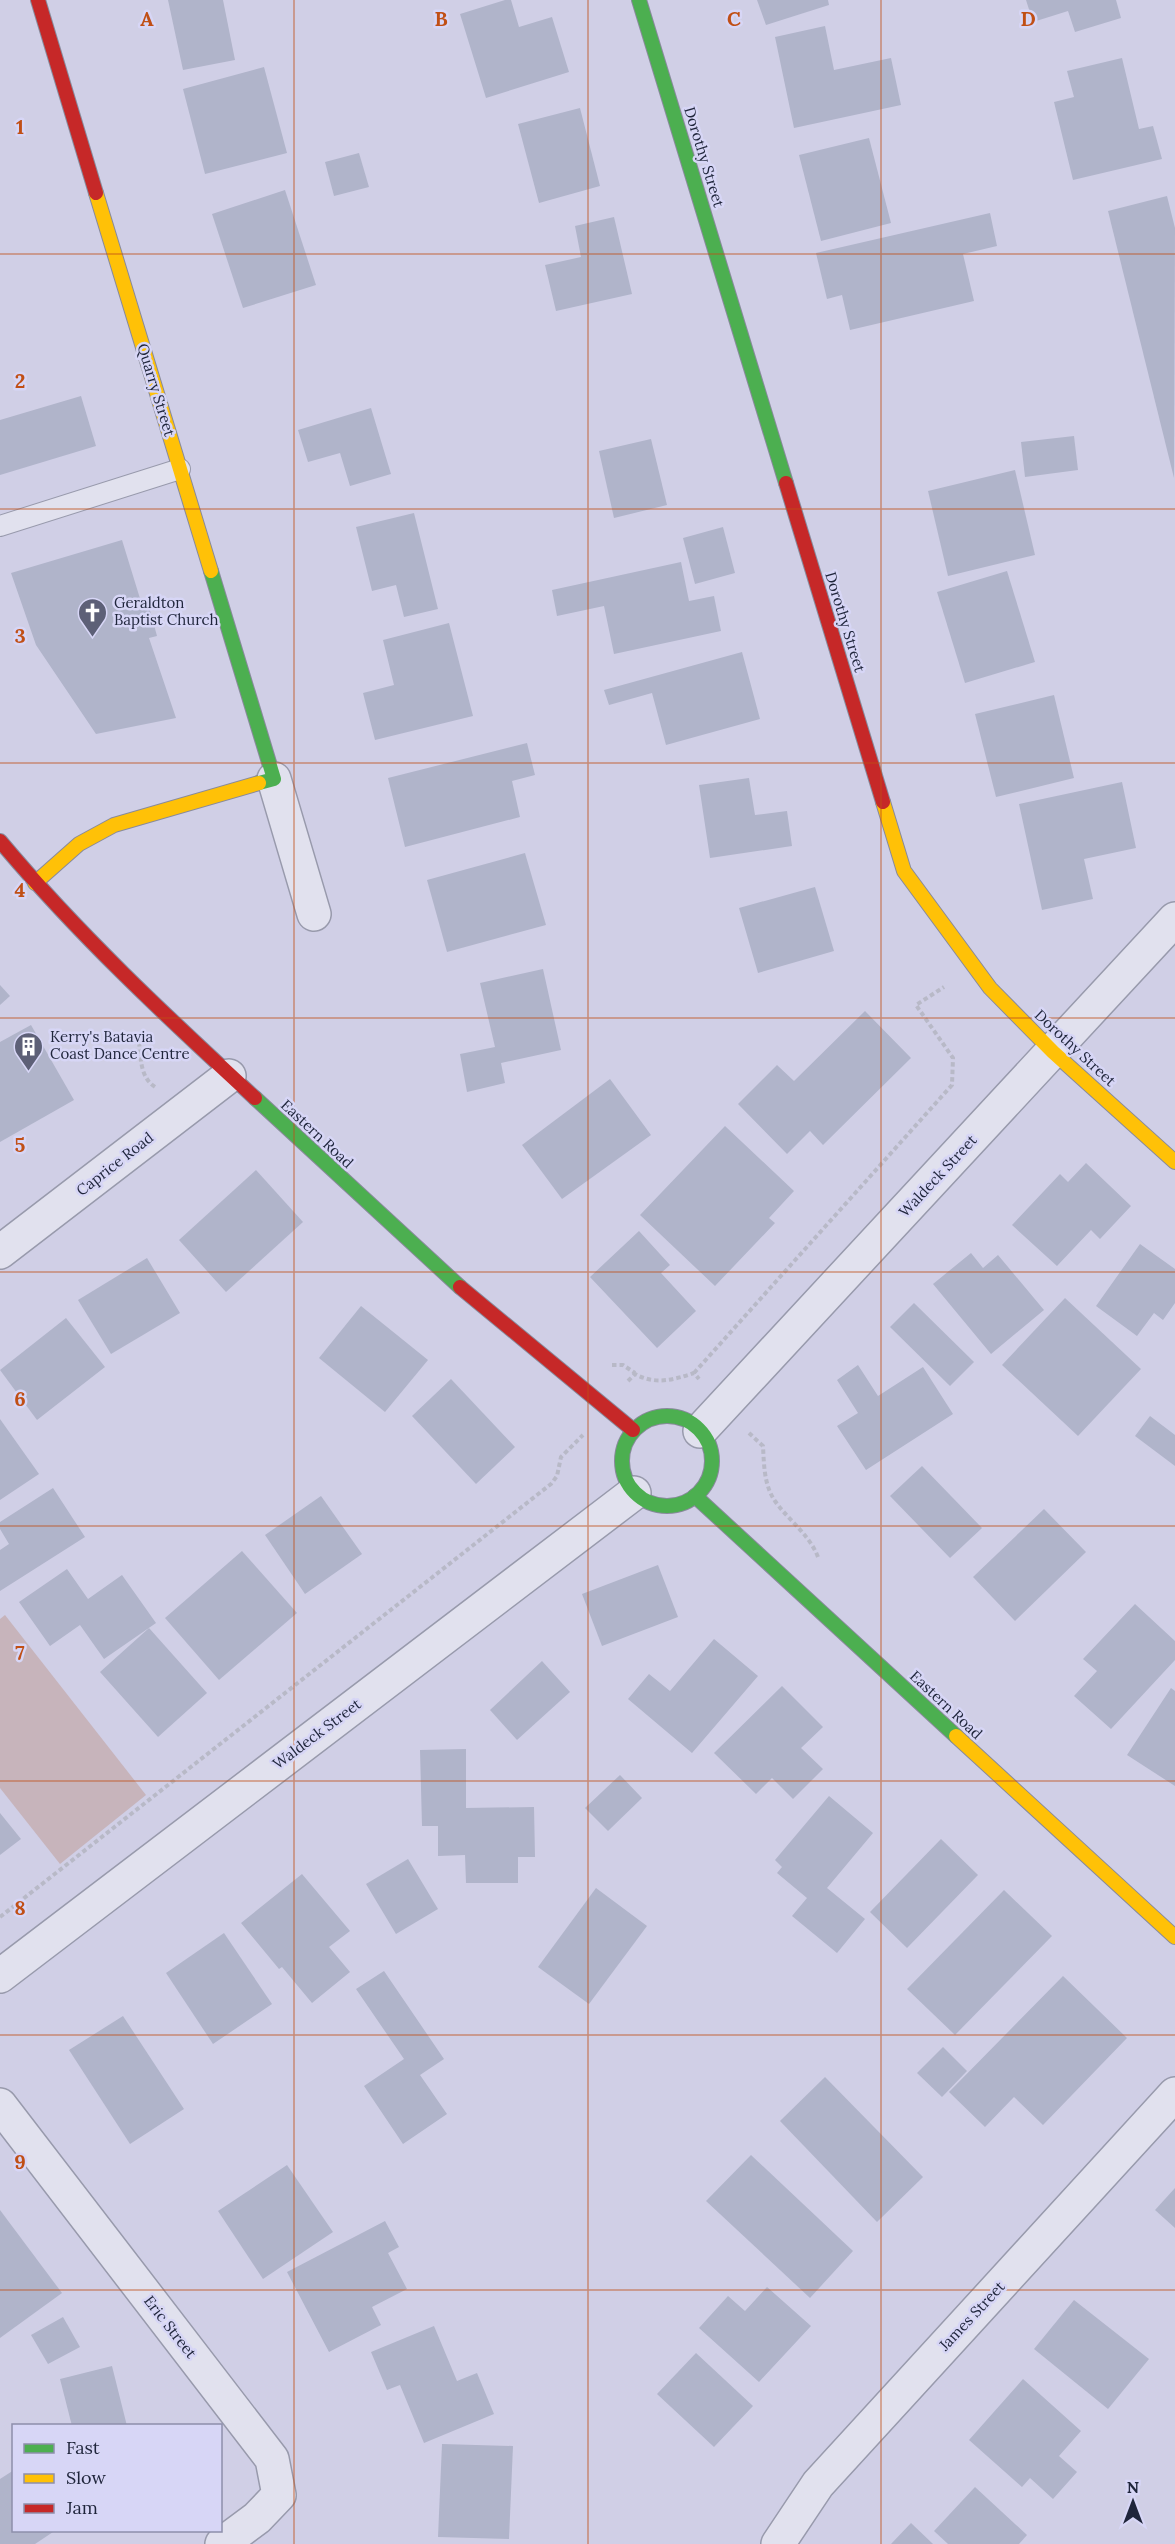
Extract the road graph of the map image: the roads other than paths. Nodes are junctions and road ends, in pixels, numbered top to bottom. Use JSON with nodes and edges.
{"nodes":[{"id":1,"x":38,"y":0,"type":"edge"},
{"id":2,"x":639,"y":0,"type":"edge"},
{"id":3,"x":180,"y":469,"type":"junction"},
{"id":4,"x":0,"y":526,"type":"edge"},
{"id":5,"x":274,"y":779,"type":"junction"},
{"id":6,"x":0,"y":841,"type":"edge"},
{"id":7,"x":35,"y":883,"type":"junction"},
{"id":8,"x":314,"y":914,"type":"dead end"},
{"id":9,"x":1175,"y":919,"type":"edge"},
{"id":10,"x":1053,"y":1052,"type":"junction"},
{"id":11,"x":230,"y":1076,"type":"junction"},
{"id":12,"x":1175,"y":1162,"type":"edge"},
{"id":13,"x":0,"y":1252,"type":"edge"},
{"id":14,"x":633,"y":1430,"type":"junction"},
{"id":15,"x":700,"y":1431,"type":"junction"},
{"id":16,"x":634,"y":1493,"type":"junction"},
{"id":17,"x":695,"y":1496,"type":"junction"},
{"id":18,"x":1175,"y":1937,"type":"edge"},
{"id":19,"x":0,"y":1976,"type":"edge"},
{"id":20,"x":1175,"y":2094,"type":"edge"},
{"id":21,"x":0,"y":2105,"type":"edge"},
{"id":22,"x":222,"y":2544,"type":"edge"},
{"id":23,"x":778,"y":2544,"type":"edge"}],
"edges":[{"from":1,"to":3,"type":"street","name":"Quarry Street"},
{"from":2,"to":10,"type":"street","name":"Dorothy Street"},
{"from":3,"to":4,"type":"lane"},
{"from":3,"to":5,"type":"street","name":"Quarry Street"},
{"from":5,"to":7,"type":"street"},
{"from":5,"to":8,"type":"street","name":"Quarry Street"},
{"from":6,"to":7,"type":"street","name":"Eastern Road"},
{"from":7,"to":11,"type":"street","name":"Eastern Road"},
{"from":9,"to":10,"type":"street","name":"Waldeck Street"},
{"from":10,"to":12,"type":"street","name":"Dorothy Street"},
{"from":10,"to":15,"type":"street","name":"Waldeck Street"},
{"from":11,"to":13,"type":"street","name":"Caprice Road"},
{"from":11,"to":14,"type":"street","name":"Eastern Road"},
{"from":14,"to":15,"type":"street"},
{"from":14,"to":16,"type":"street"},
{"from":15,"to":17,"type":"street"},
{"from":16,"to":17,"type":"street"},
{"from":16,"to":19,"type":"street","name":"Waldeck Street"},
{"from":17,"to":18,"type":"street","name":"Eastern Road"},
{"from":20,"to":23,"type":"street","name":"James Street"},
{"from":21,"to":22,"type":"street","name":"Eric Street"}]}
